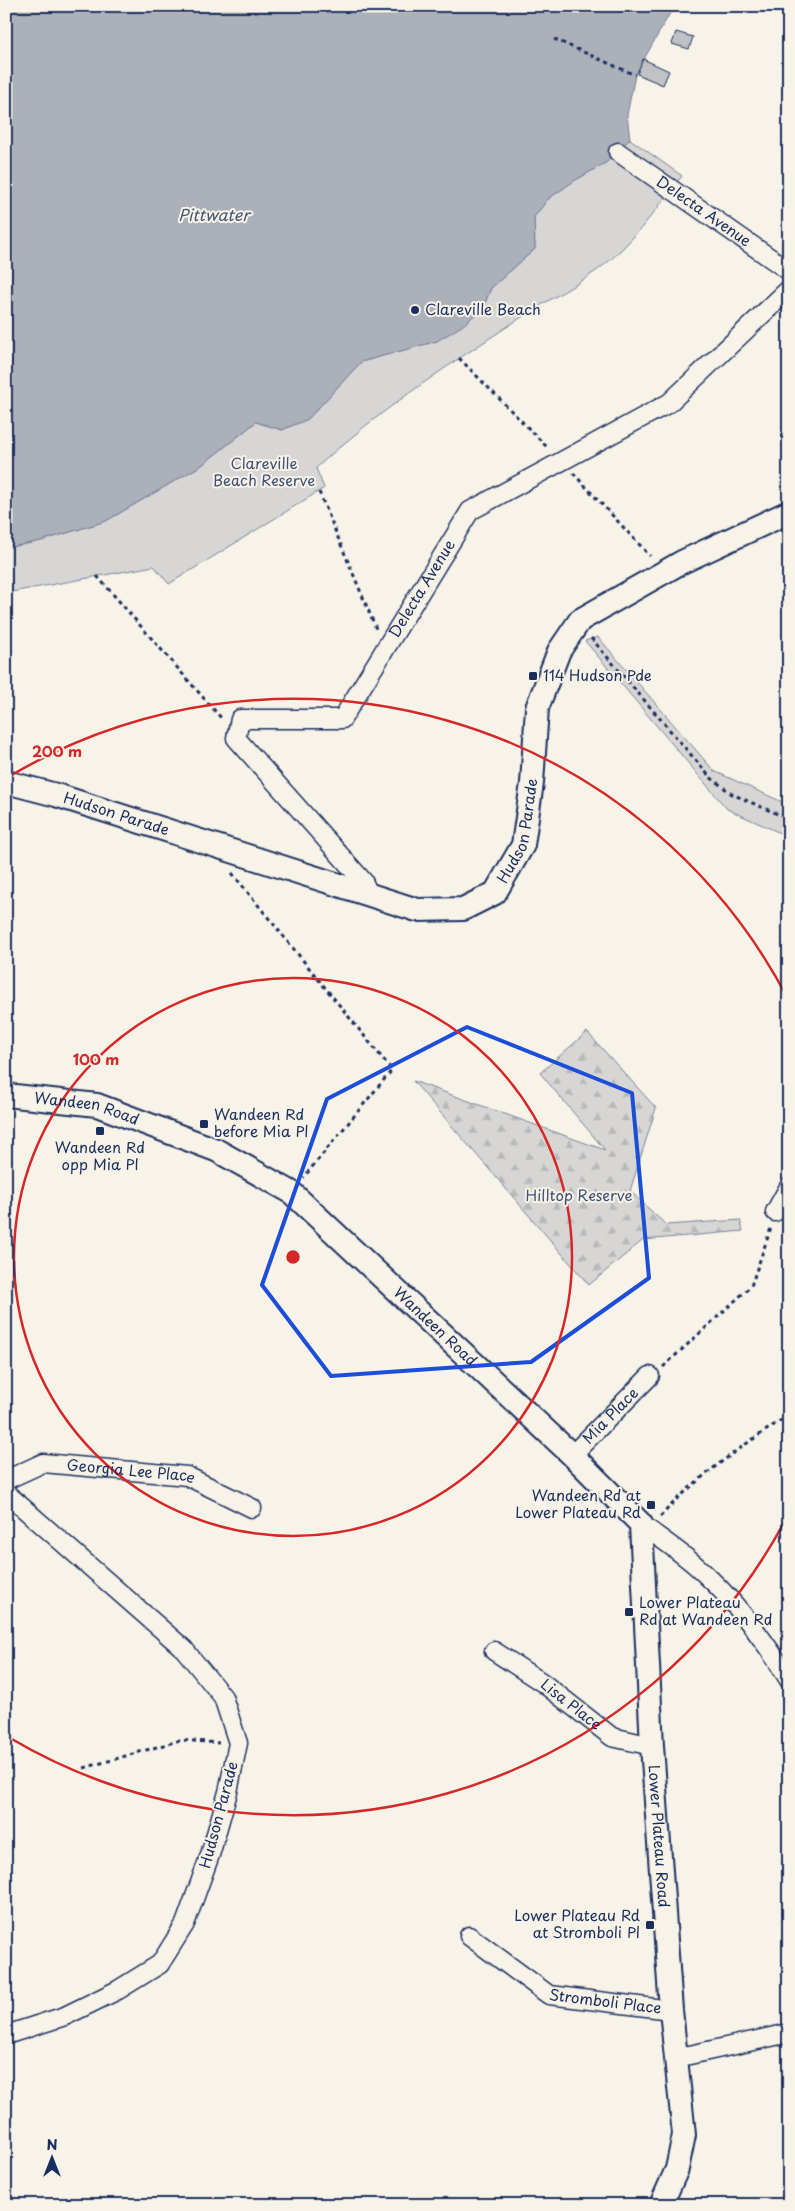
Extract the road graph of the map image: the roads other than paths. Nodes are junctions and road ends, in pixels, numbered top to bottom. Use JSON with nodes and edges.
{"nodes":[{"id":1,"x":618,"y":152,"type":"dead end"},
{"id":2,"x":789,"y":271,"type":"edge"},
{"id":3,"x":789,"y":289,"type":"edge"},
{"id":4,"x":789,"y":512,"type":"edge"},
{"id":5,"x":6,"y":782,"type":"edge"},
{"id":6,"x":370,"y":896,"type":"junction"},
{"id":7,"x":6,"y":1095,"type":"edge"},
{"id":8,"x":789,"y":1187,"type":"edge"},
{"id":9,"x":775,"y":1212,"type":"road end"},
{"id":10,"x":650,"y":1376,"type":"road end"},
{"id":11,"x":572,"y":1455,"type":"junction"},
{"id":12,"x":6,"y":1480,"type":"edge"},
{"id":13,"x":6,"y":1493,"type":"edge"},
{"id":14,"x":252,"y":1508,"type":"dead end"},
{"id":15,"x":645,"y":1527,"type":"junction"},
{"id":16,"x":494,"y":1651,"type":"dead end"},
{"id":17,"x":789,"y":1680,"type":"edge"},
{"id":18,"x":652,"y":1746,"type":"junction"},
{"id":19,"x":470,"y":1936,"type":"dead end"},
{"id":20,"x":671,"y":2010,"type":"junction"},
{"id":21,"x":789,"y":2033,"type":"edge"},
{"id":22,"x":6,"y":2035,"type":"edge"},
{"id":23,"x":676,"y":2058,"type":"junction"},
{"id":24,"x":661,"y":2205,"type":"edge"}],
"edges":[{"from":1,"to":2,"type":"street","name":"Delecta Avenue"},
{"from":3,"to":6,"type":"street","name":"Delecta Avenue"},
{"from":4,"to":6,"type":"street","name":"Hudson Parade"},
{"from":5,"to":6,"type":"street","name":"Hudson Parade"},
{"from":7,"to":11,"type":"street","name":"Wandeen Road"},
{"from":8,"to":9,"type":"street"},
{"from":10,"to":11,"type":"street","name":"Mia Place"},
{"from":11,"to":15,"type":"street","name":"Wandeen Road"},
{"from":12,"to":14,"type":"street","name":"Georgia Lee Place"},
{"from":13,"to":22,"type":"street","name":"Hudson Parade"},
{"from":15,"to":17,"type":"street","name":"Wandeen Road"},
{"from":15,"to":18,"type":"street","name":"Lower Plateau Road"},
{"from":16,"to":18,"type":"street","name":"Lisa Place"},
{"from":18,"to":20,"type":"street","name":"Lower Plateau Road"},
{"from":19,"to":20,"type":"street","name":"Stromboli Place"},
{"from":20,"to":23,"type":"street","name":"Lower Plateau Road"},
{"from":21,"to":23,"type":"street"},
{"from":23,"to":24,"type":"street","name":"Lower Plateau Road"}]}
